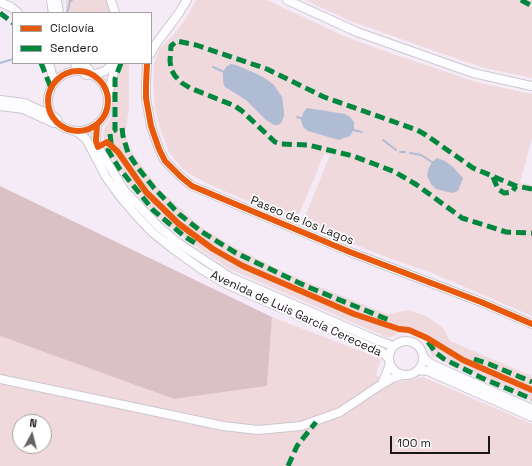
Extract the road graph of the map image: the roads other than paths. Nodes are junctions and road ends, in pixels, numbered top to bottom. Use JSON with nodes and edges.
{"nodes":[{"id":1,"x":54,"y":0,"type":"edge"},
{"id":2,"x":111,"y":0,"type":"edge"},
{"id":3,"x":187,"y":0,"type":"edge"},
{"id":4,"x":287,"y":0,"type":"edge"},
{"id":5,"x":0,"y":2,"type":"edge"},
{"id":6,"x":17,"y":12,"type":"edge"},
{"id":7,"x":56,"y":12,"type":"edge"},
{"id":8,"x":115,"y":12,"type":"edge"},
{"id":9,"x":152,"y":52,"type":"edge"},
{"id":10,"x":49,"y":64,"type":"edge"},
{"id":11,"x":114,"y":64,"type":"edge"},
{"id":12,"x":115,"y":64,"type":"edge"},
{"id":13,"x":148,"y":64,"type":"edge"},
{"id":14,"x":86,"y":70,"type":"edge"},
{"id":15,"x":54,"y":82,"type":"junction"},
{"id":16,"x":532,"y":86,"type":"edge"},
{"id":17,"x":108,"y":97,"type":"junction"},
{"id":18,"x":0,"y":102,"type":"edge"},
{"id":19,"x":54,"y":120,"type":"junction"},
{"id":20,"x":97,"y":124,"type":"junction"},
{"id":21,"x":76,"y":131,"type":"junction"},
{"id":22,"x":532,"y":324,"type":"edge"},
{"id":23,"x":393,"y":346,"type":"junction"},
{"id":24,"x":423,"y":357,"type":"junction"},
{"id":25,"x":389,"y":361,"type":"junction"},
{"id":26,"x":418,"y":370,"type":"junction"},
{"id":27,"x":403,"y":375,"type":"junction"},
{"id":28,"x":0,"y":379,"type":"edge"},
{"id":29,"x":382,"y":384,"type":"junction"},
{"id":30,"x":532,"y":409,"type":"edge"},
{"id":31,"x":532,"y":417,"type":"edge"}],
"edges":[{"from":1,"to":7,"type":"highway"},
{"from":2,"to":8,"type":"street"},
{"from":3,"to":9,"type":"street"},
{"from":4,"to":16,"type":"street"},
{"from":5,"to":6,"type":"street"},
{"from":10,"to":15,"type":"street"},
{"from":11,"to":14,"type":"street"},
{"from":12,"to":17,"type":"street"},
{"from":13,"to":22,"type":"street","name":"Paseo de los Lagos"},
{"from":14,"to":15,"type":"street"},
{"from":14,"to":17,"type":"street"},
{"from":15,"to":19,"type":"street"},
{"from":17,"to":20,"type":"street"},
{"from":18,"to":19,"type":"highway"},
{"from":19,"to":21,"type":"street"},
{"from":20,"to":21,"type":"street"},
{"from":20,"to":23,"type":"street","name":"Avenida de Luis García Cereceda"},
{"from":21,"to":25,"type":"street","name":"Avenida de Luis García Cereceda"},
{"from":23,"to":24,"type":"street"},
{"from":23,"to":25,"type":"street"},
{"from":24,"to":26,"type":"street"},
{"from":24,"to":30,"type":"street"},
{"from":25,"to":27,"type":"street"},
{"from":25,"to":29,"type":"street"},
{"from":26,"to":27,"type":"street"},
{"from":26,"to":31,"type":"street"},
{"from":27,"to":29,"type":"street"},
{"from":28,"to":29,"type":"street"}]}
